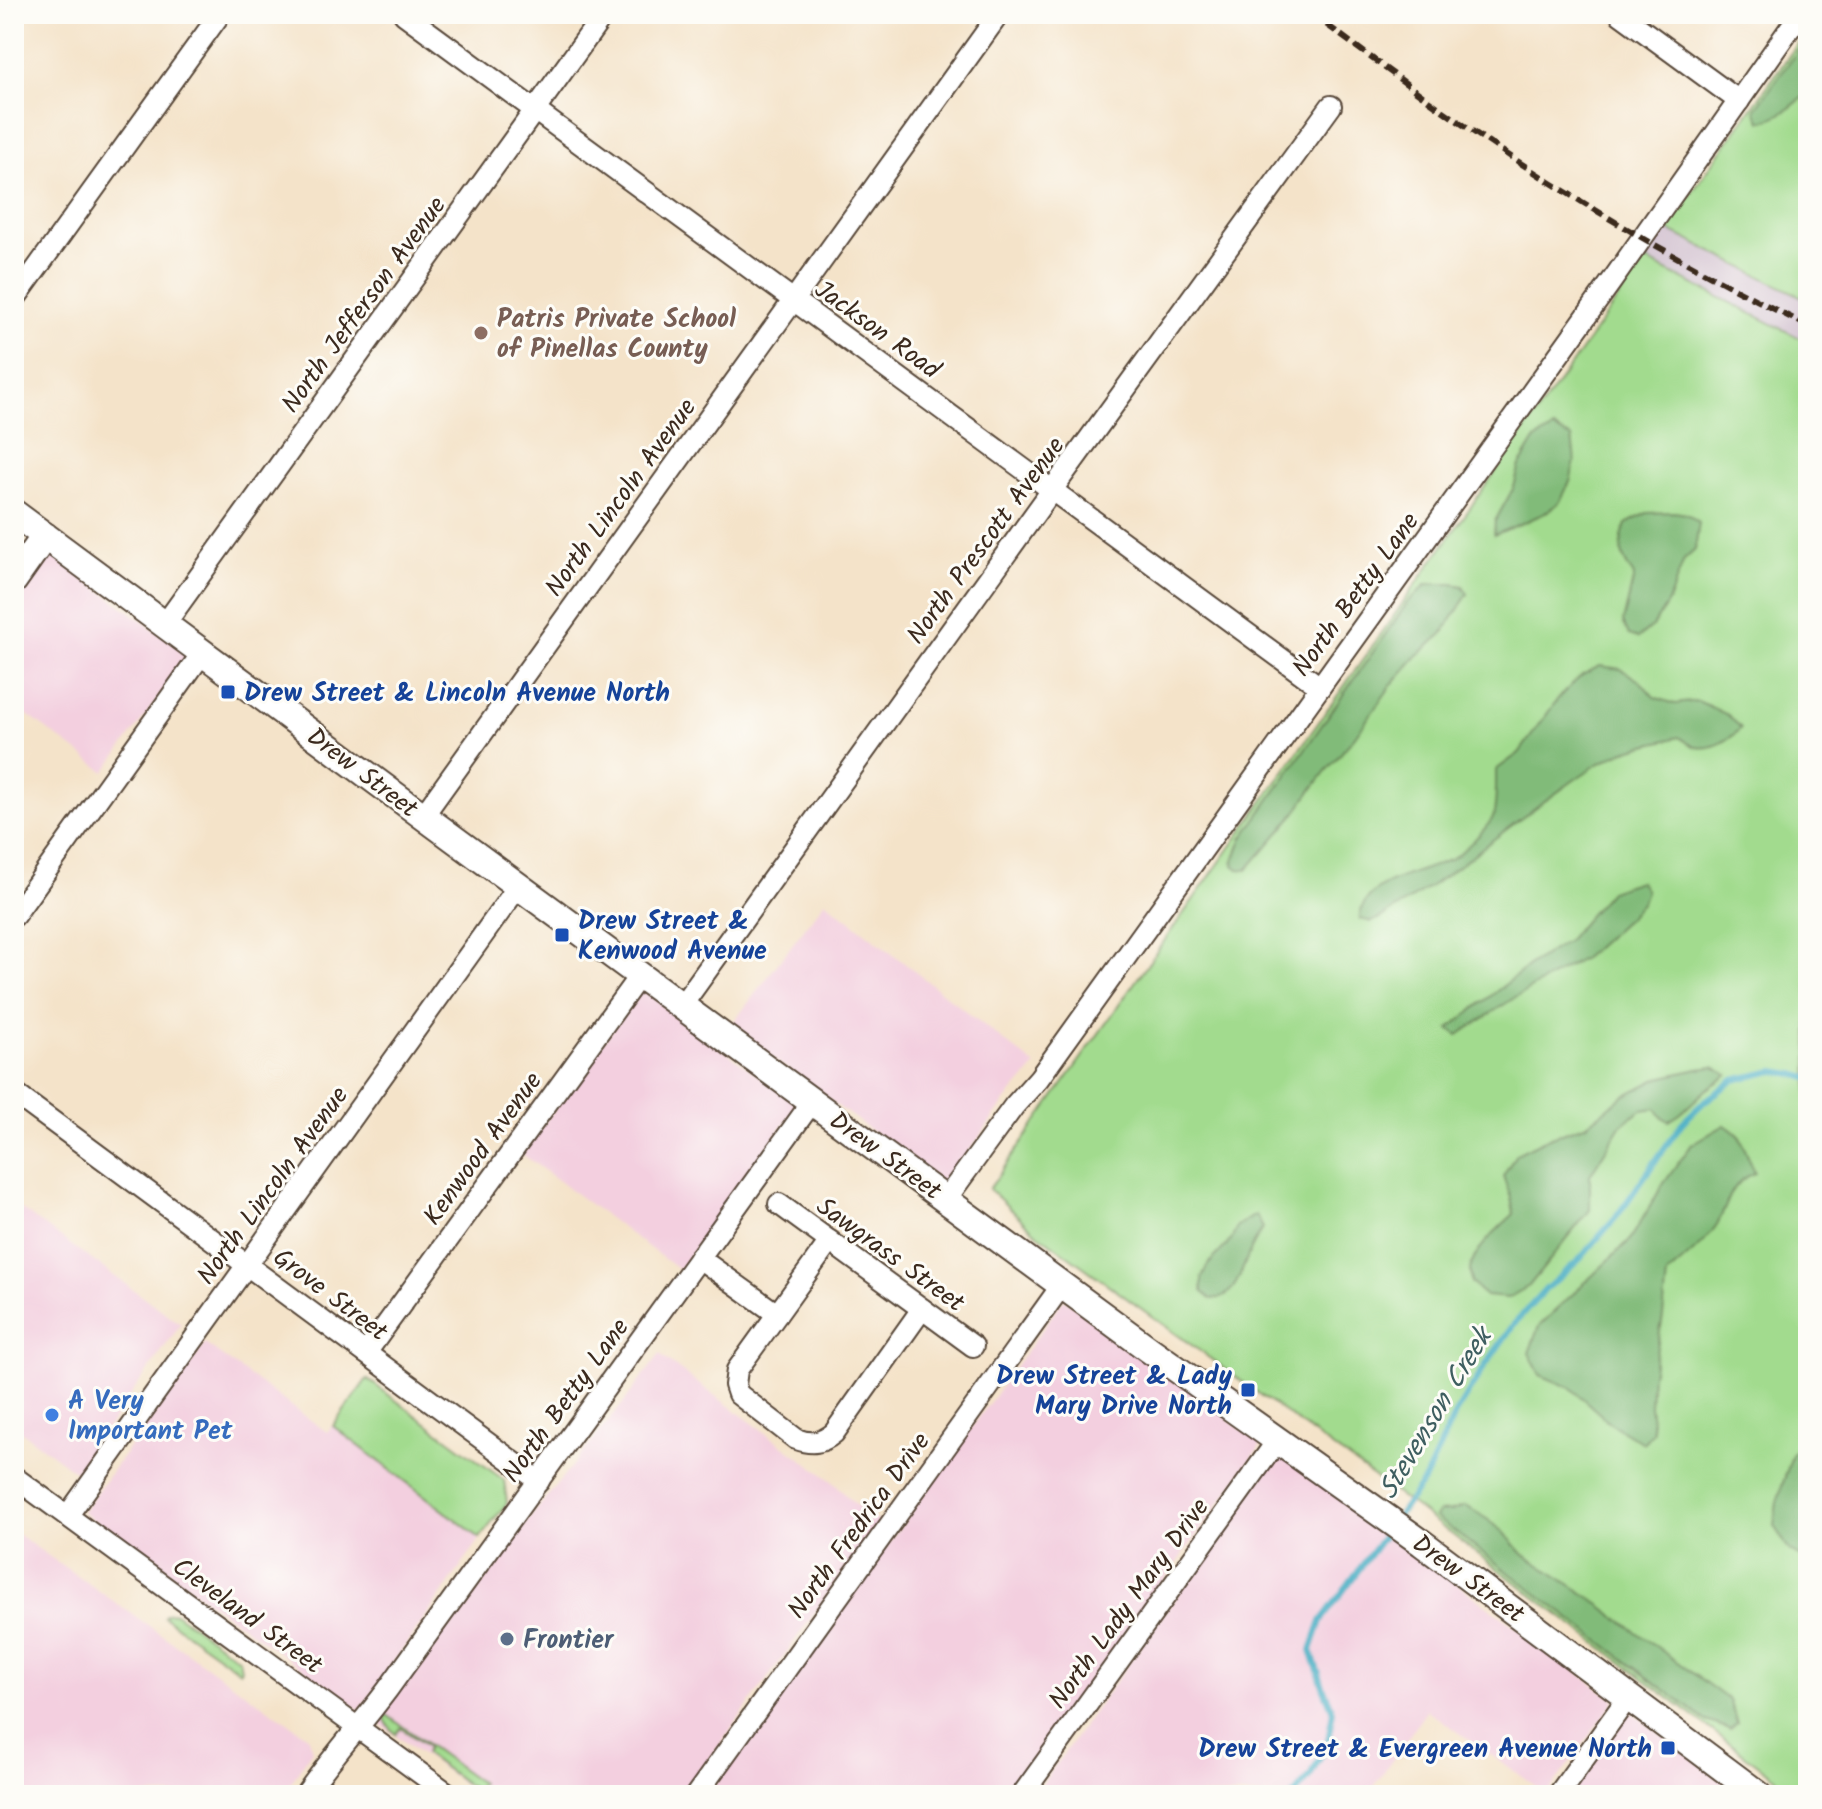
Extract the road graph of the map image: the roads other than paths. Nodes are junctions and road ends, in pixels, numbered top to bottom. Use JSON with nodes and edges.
{"nodes":[{"id":1,"x":220,"y":14,"type":"edge"},
{"id":2,"x":404,"y":14,"type":"edge"},
{"id":3,"x":604,"y":14,"type":"edge"},
{"id":4,"x":999,"y":14,"type":"edge"},
{"id":5,"x":1620,"y":14,"type":"edge"},
{"id":6,"x":1800,"y":14,"type":"edge"},
{"id":7,"x":1739,"y":101,"type":"junction"},
{"id":8,"x":1331,"y":106,"type":"dead end"},
{"id":9,"x":535,"y":110,"type":"junction"},
{"id":10,"x":794,"y":299,"type":"junction"},
{"id":11,"x":14,"y":300,"type":"edge"},
{"id":12,"x":1052,"y":490,"type":"junction"},
{"id":13,"x":14,"y":513,"type":"edge"},
{"id":14,"x":14,"y":525,"type":"edge"},
{"id":15,"x":45,"y":536,"type":"junction"},
{"id":16,"x":14,"y":580,"type":"edge"},
{"id":17,"x":165,"y":624,"type":"junction"},
{"id":18,"x":203,"y":652,"type":"junction"},
{"id":19,"x":1320,"y":687,"type":"junction"},
{"id":20,"x":423,"y":816,"type":"junction"},
{"id":21,"x":519,"y":885,"type":"junction"},
{"id":22,"x":14,"y":916,"type":"edge"},
{"id":23,"x":640,"y":975,"type":"junction"},
{"id":24,"x":682,"y":1005,"type":"junction"},
{"id":25,"x":14,"y":1093,"type":"edge"},
{"id":26,"x":812,"y":1102,"type":"junction"},
{"id":27,"x":946,"y":1199,"type":"junction"},
{"id":28,"x":779,"y":1204,"type":"dead end"},
{"id":29,"x":830,"y":1241,"type":"junction"},
{"id":30,"x":699,"y":1258,"type":"junction"},
{"id":31,"x":246,"y":1264,"type":"junction"},
{"id":32,"x":1062,"y":1285,"type":"junction"},
{"id":33,"x":922,"y":1309,"type":"junction"},
{"id":34,"x":777,"y":1314,"type":"junction"},
{"id":35,"x":973,"y":1346,"type":"dead end"},
{"id":36,"x":366,"y":1353,"type":"junction"},
{"id":37,"x":1277,"y":1441,"type":"junction"},
{"id":38,"x":14,"y":1477,"type":"edge"},
{"id":39,"x":539,"y":1481,"type":"junction"},
{"id":40,"x":68,"y":1515,"type":"junction"},
{"id":41,"x":1629,"y":1696,"type":"junction"},
{"id":42,"x":359,"y":1727,"type":"junction"},
{"id":43,"x":305,"y":1795,"type":"edge"},
{"id":44,"x":450,"y":1795,"type":"edge"},
{"id":45,"x":696,"y":1795,"type":"edge"},
{"id":46,"x":1022,"y":1795,"type":"edge"},
{"id":47,"x":1558,"y":1795,"type":"edge"},
{"id":48,"x":1759,"y":1795,"type":"edge"}],
"edges":[{"from":1,"to":11,"type":"street"},
{"from":2,"to":9,"type":"street","name":"Jackson Road"},
{"from":3,"to":9,"type":"street","name":"North Jefferson Avenue"},
{"from":4,"to":10,"type":"street","name":"North Lincoln Avenue"},
{"from":5,"to":7,"type":"street"},
{"from":6,"to":7,"type":"street","name":"North Betty Lane"},
{"from":7,"to":19,"type":"street","name":"North Betty Lane"},
{"from":8,"to":12,"type":"street","name":"North Prescott Avenue"},
{"from":9,"to":10,"type":"street","name":"Jackson Road"},
{"from":9,"to":17,"type":"street","name":"North Jefferson Avenue"},
{"from":10,"to":12,"type":"street","name":"Jackson Road"},
{"from":10,"to":20,"type":"street","name":"North Lincoln Avenue"},
{"from":12,"to":19,"type":"street","name":"Jackson Road"},
{"from":12,"to":24,"type":"street","name":"North Prescott Avenue"},
{"from":13,"to":15,"type":"main road","name":"Drew Street"},
{"from":14,"to":15,"type":"street"},
{"from":15,"to":16,"type":"main road"},
{"from":15,"to":17,"type":"main road","name":"Drew Street"},
{"from":17,"to":18,"type":"main road","name":"Drew Street"},
{"from":18,"to":20,"type":"main road","name":"Drew Street"},
{"from":18,"to":22,"type":"street"},
{"from":19,"to":27,"type":"street","name":"North Betty Lane"},
{"from":20,"to":21,"type":"main road","name":"Drew Street"},
{"from":21,"to":23,"type":"main road","name":"Drew Street"},
{"from":21,"to":31,"type":"street","name":"North Lincoln Avenue"},
{"from":23,"to":24,"type":"main road","name":"Drew Street"},
{"from":23,"to":36,"type":"street","name":"Kenwood Avenue"},
{"from":24,"to":26,"type":"main road","name":"Drew Street"},
{"from":25,"to":31,"type":"street","name":"Grove Street"},
{"from":26,"to":27,"type":"main road","name":"Drew Street"},
{"from":26,"to":30,"type":"street","name":"North Betty Lane"},
{"from":27,"to":32,"type":"main road","name":"Drew Street"},
{"from":28,"to":29,"type":"street","name":"Sawgrass Street"},
{"from":29,"to":33,"type":"street","name":"Sawgrass Street"},
{"from":29,"to":34,"type":"street"},
{"from":30,"to":34,"type":"street"},
{"from":30,"to":39,"type":"street","name":"North Betty Lane"},
{"from":31,"to":36,"type":"street","name":"Grove Street"},
{"from":31,"to":40,"type":"street","name":"North Lincoln Avenue"},
{"from":32,"to":37,"type":"main road","name":"Drew Street"},
{"from":32,"to":45,"type":"street","name":"North Fredrica Drive"},
{"from":33,"to":34,"type":"street"},
{"from":33,"to":35,"type":"street","name":"Sawgrass Street"},
{"from":36,"to":39,"type":"street","name":"Grove Street"},
{"from":37,"to":41,"type":"main road","name":"Drew Street"},
{"from":37,"to":46,"type":"street","name":"North Lady Mary Drive"},
{"from":38,"to":40,"type":"street","name":"Cleveland Street"},
{"from":39,"to":42,"type":"street","name":"North Betty Lane"},
{"from":40,"to":42,"type":"street","name":"Cleveland Street"},
{"from":41,"to":47,"type":"street"},
{"from":41,"to":48,"type":"main road","name":"Drew Street"},
{"from":42,"to":43,"type":"street","name":"North Betty Lane"},
{"from":42,"to":44,"type":"street","name":"Cleveland Street"}]}
